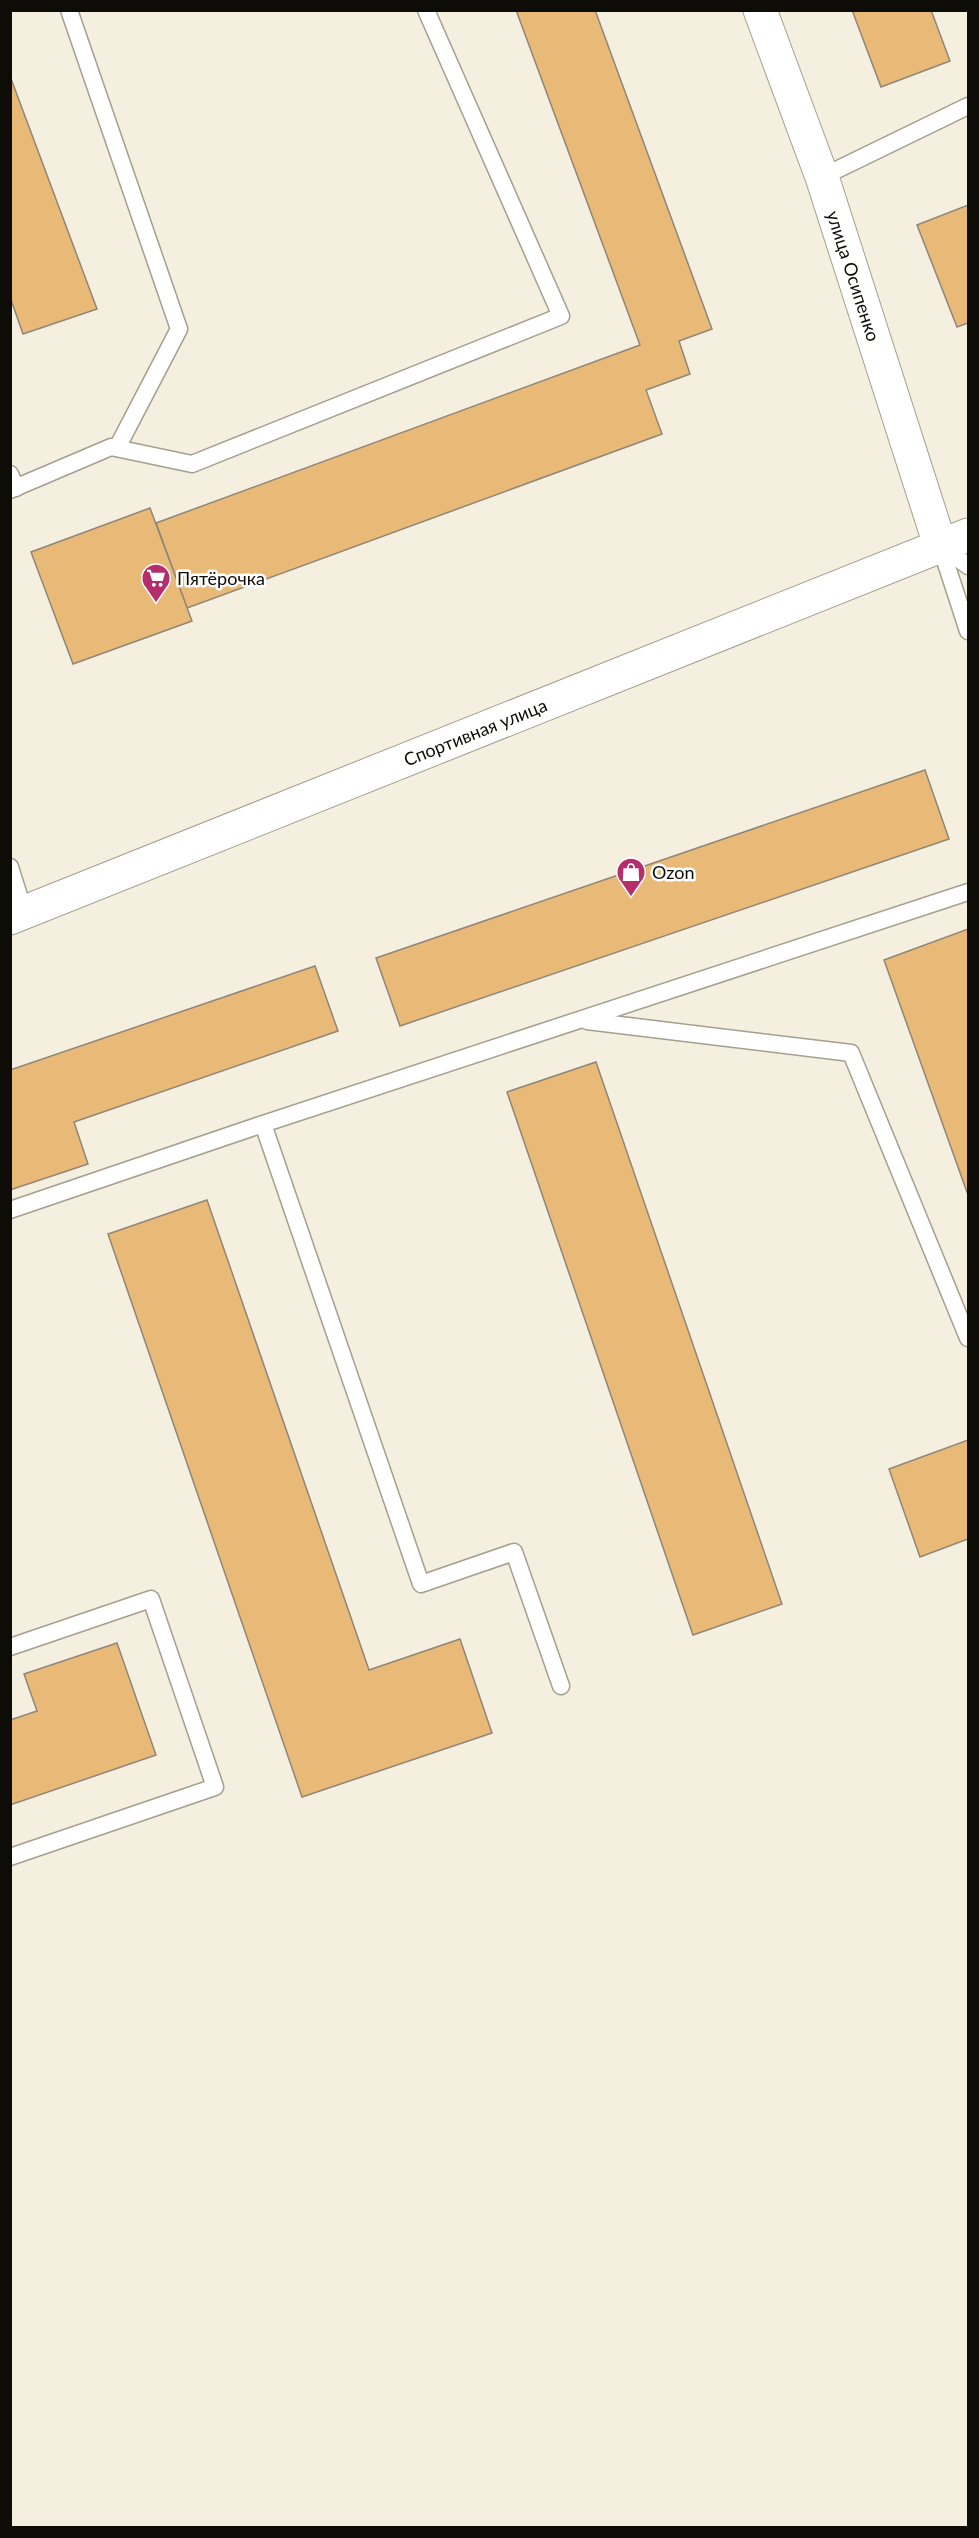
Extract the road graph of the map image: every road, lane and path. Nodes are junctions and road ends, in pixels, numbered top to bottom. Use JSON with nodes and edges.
{"nodes":[{"id":1,"x":69,"y":10,"type":"edge"},
{"id":2,"x":426,"y":10,"type":"edge"},
{"id":3,"x":760,"y":10,"type":"edge"},
{"id":4,"x":969,"y":106,"type":"edge"},
{"id":5,"x":822,"y":177,"type":"junction"},
{"id":6,"x":117,"y":448,"type":"junction"},
{"id":7,"x":12,"y":484,"type":"edge"},
{"id":8,"x":954,"y":540,"type":"edge"},
{"id":9,"x":969,"y":566,"type":"edge"},
{"id":10,"x":969,"y":631,"type":"edge"},
{"id":11,"x":10,"y":867,"type":"edge"},
{"id":12,"x":969,"y":892,"type":"edge"},
{"id":13,"x":17,"y":915,"type":"edge"},
{"id":14,"x":580,"y":1020,"type":"junction"},
{"id":15,"x":263,"y":1124,"type":"junction"},
{"id":16,"x":10,"y":1210,"type":"edge"},
{"id":17,"x":969,"y":1338,"type":"edge"},
{"id":18,"x":10,"y":1647,"type":"edge"},
{"id":19,"x":561,"y":1686,"type":"dead end"},
{"id":20,"x":10,"y":1857,"type":"edge"}],
"edges":[{"from":1,"to":6,"type":"lane"},
{"from":2,"to":6,"type":"lane"},
{"from":3,"to":5,"type":"street","name":"улица Осипенко"},
{"from":4,"to":5,"type":"lane"},
{"from":5,"to":8,"type":"street","name":"улица Осипенко"},
{"from":6,"to":7,"type":"lane"},
{"from":8,"to":9,"type":"lane"},
{"from":8,"to":10,"type":"lane"},
{"from":8,"to":13,"type":"street","name":"Спортивная улица"},
{"from":11,"to":13,"type":"lane"},
{"from":12,"to":14,"type":"lane"},
{"from":14,"to":15,"type":"lane"},
{"from":14,"to":17,"type":"lane"},
{"from":15,"to":16,"type":"lane"},
{"from":15,"to":19,"type":"lane"},
{"from":18,"to":20,"type":"lane"}]}
